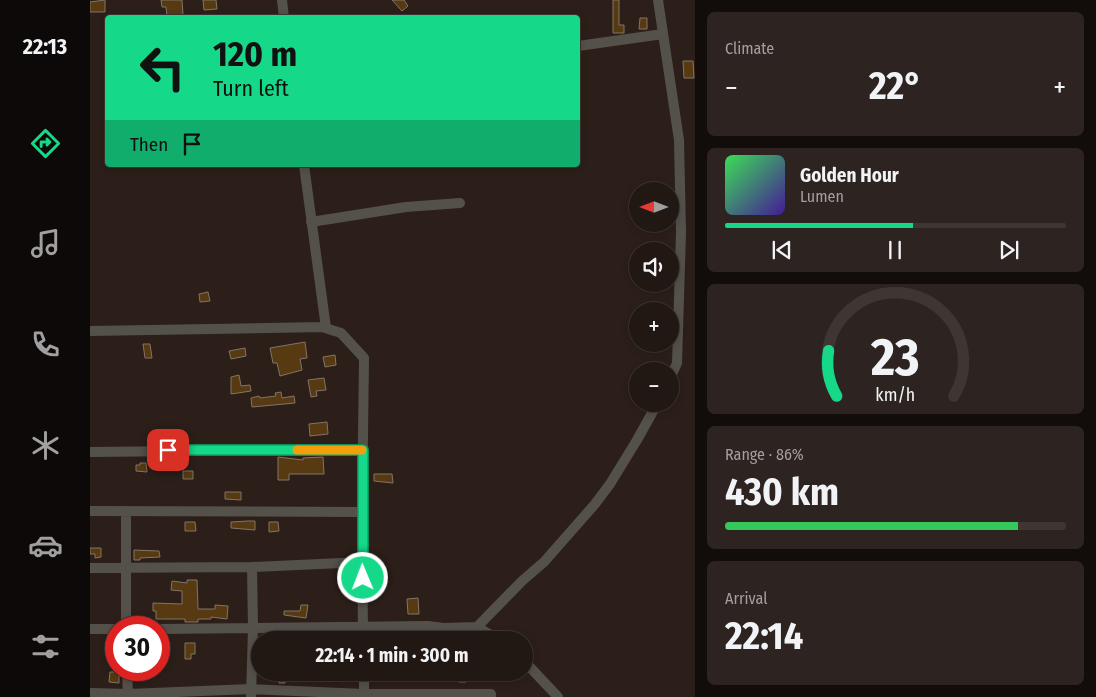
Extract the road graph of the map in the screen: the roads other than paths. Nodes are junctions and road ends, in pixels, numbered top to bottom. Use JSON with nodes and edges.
{"nodes":[{"id":1,"x":282,"y":0,"type":"edge"},
{"id":2,"x":658,"y":0,"type":"edge"},
{"id":3,"x":284,"y":15,"type":"edge"},
{"id":4,"x":662,"y":34,"type":"junction"},
{"id":5,"x":580,"y":46,"type":"edge"},
{"id":6,"x":304,"y":167,"type":"edge"},
{"id":7,"x":460,"y":203,"type":"dead end"},
{"id":8,"x":311,"y":222,"type":"junction"},
{"id":9,"x":326,"y":328,"type":"junction"},
{"id":10,"x":90,"y":331,"type":"edge"},
{"id":11,"x":677,"y":362,"type":"edge"},
{"id":12,"x":653,"y":412,"type":"edge"},
{"id":13,"x":363,"y":450,"type":"junction"},
{"id":14,"x":90,"y":452,"type":"edge"},
{"id":15,"x":90,"y":511,"type":"edge"},
{"id":16,"x":126,"y":511,"type":"junction"},
{"id":17,"x":362,"y":512,"type":"junction"},
{"id":18,"x":363,"y":562,"type":"junction"},
{"id":19,"x":252,"y":566,"type":"junction"},
{"id":20,"x":90,"y":568,"type":"edge"},
{"id":21,"x":126,"y":568,"type":"junction"},
{"id":22,"x":126,"y":616,"type":"edge"},
{"id":23,"x":363,"y":627,"type":"junction"},
{"id":24,"x":476,"y":627,"type":"junction"},
{"id":25,"x":254,"y":628,"type":"junction"},
{"id":26,"x":90,"y":629,"type":"edge"},
{"id":27,"x":105,"y":629,"type":"edge"},
{"id":28,"x":170,"y":629,"type":"edge"},
{"id":29,"x":363,"y":631,"type":"edge"},
{"id":30,"x":483,"y":631,"type":"edge"},
{"id":31,"x":533,"y":670,"type":"edge"},
{"id":32,"x":127,"y":681,"type":"edge"},
{"id":33,"x":364,"y":681,"type":"edge"},
{"id":34,"x":251,"y":693,"type":"edge"},
{"id":35,"x":90,"y":694,"type":"edge"},
{"id":36,"x":364,"y":695,"type":"edge"},
{"id":37,"x":128,"y":696,"type":"edge"},
{"id":38,"x":491,"y":697,"type":"edge"},
{"id":39,"x":558,"y":697,"type":"edge"}],
"edges":[{"from":1,"to":3,"type":"street"},
{"from":2,"to":4,"type":"street"},
{"from":4,"to":5,"type":"street"},
{"from":4,"to":11,"type":"street"},
{"from":6,"to":8,"type":"street"},
{"from":7,"to":8,"type":"street"},
{"from":8,"to":9,"type":"street"},
{"from":9,"to":10,"type":"street"},
{"from":9,"to":13,"type":"street"},
{"from":12,"to":24,"type":"street"},
{"from":13,"to":14,"type":"street"},
{"from":13,"to":17,"type":"street"},
{"from":15,"to":16,"type":"street"},
{"from":16,"to":17,"type":"street"},
{"from":16,"to":21,"type":"street"},
{"from":17,"to":18,"type":"street"},
{"from":18,"to":19,"type":"street"},
{"from":18,"to":23,"type":"street"},
{"from":19,"to":21,"type":"street"},
{"from":19,"to":25,"type":"street"},
{"from":20,"to":21,"type":"street"},
{"from":21,"to":22,"type":"street"},
{"from":23,"to":24,"type":"street"},
{"from":23,"to":25,"type":"street"},
{"from":23,"to":29,"type":"street"},
{"from":24,"to":30,"type":"street"},
{"from":25,"to":28,"type":"street"},
{"from":25,"to":34,"type":"street"},
{"from":26,"to":27,"type":"street"},
{"from":31,"to":39,"type":"street"},
{"from":32,"to":37,"type":"street"},
{"from":33,"to":36,"type":"street"},
{"from":34,"to":36,"type":"street"},
{"from":34,"to":37,"type":"street"},
{"from":35,"to":37,"type":"street"},
{"from":36,"to":38,"type":"street"}]}
